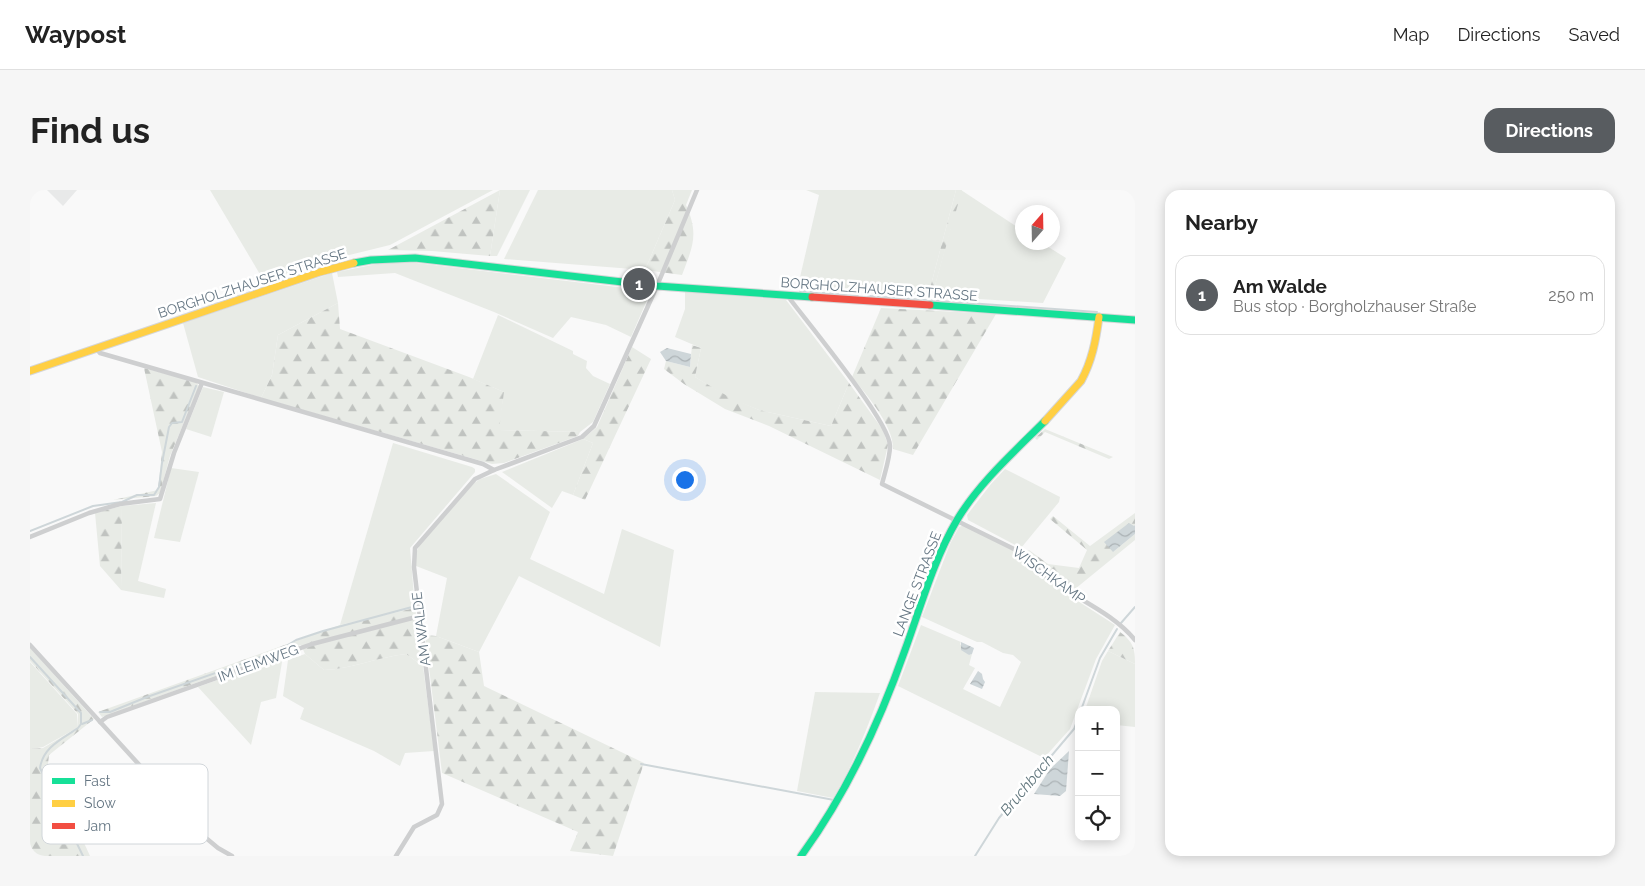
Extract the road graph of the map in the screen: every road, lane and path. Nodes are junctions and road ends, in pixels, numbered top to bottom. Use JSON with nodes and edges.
{"nodes":[{"id":1,"x":697,"y":190,"type":"edge"},
{"id":2,"x":657,"y":286,"type":"junction"},
{"id":3,"x":790,"y":295,"type":"junction"},
{"id":4,"x":1099,"y":317,"type":"junction"},
{"id":5,"x":1135,"y":320,"type":"edge"},
{"id":6,"x":96,"y":348,"type":"junction"},
{"id":7,"x":30,"y":371,"type":"edge"},
{"id":8,"x":202,"y":383,"type":"junction"},
{"id":9,"x":494,"y":470,"type":"junction"},
{"id":10,"x":957,"y":520,"type":"junction"},
{"id":11,"x":30,"y":537,"type":"edge"},
{"id":12,"x":420,"y":616,"type":"junction"},
{"id":13,"x":1135,"y":640,"type":"edge"},
{"id":14,"x":30,"y":645,"type":"edge"},
{"id":15,"x":100,"y":722,"type":"junction"},
{"id":16,"x":138,"y":764,"type":"edge"},
{"id":17,"x":208,"y":840,"type":"edge"},
{"id":18,"x":232,"y":856,"type":"edge"},
{"id":19,"x":396,"y":856,"type":"edge"},
{"id":20,"x":801,"y":856,"type":"edge"}],
"edges":[{"from":1,"to":2,"type":"street"},
{"from":2,"to":3,"type":"main road","name":"BORGHOLZHAUSER STRASSE"},
{"from":2,"to":6,"type":"main road","name":"BORGHOLZHAUSER STRASSE"},
{"from":2,"to":9,"type":"street","name":"AM WALDE"},
{"from":3,"to":4,"type":"main road","name":"BORGHOLZHAUSER STRASSE"},
{"from":3,"to":10,"type":"street","name":"WISCHKAMP"},
{"from":4,"to":5,"type":"main road","name":"BORGHOLZHAUSER STRASSE"},
{"from":4,"to":10,"type":"main road","name":"LANGE STRASSE"},
{"from":6,"to":7,"type":"main road","name":"BORGHOLZHAUSER STRASSE"},
{"from":6,"to":8,"type":"street"},
{"from":8,"to":9,"type":"street"},
{"from":8,"to":11,"type":"street"},
{"from":9,"to":12,"type":"street","name":"AM WALDE"},
{"from":10,"to":13,"type":"street","name":"WISCHKAMP"},
{"from":10,"to":20,"type":"main road","name":"LANGE STRASSE"},
{"from":12,"to":15,"type":"street","name":"IM LEIMWEG"},
{"from":12,"to":19,"type":"street","name":"AM WALDE"},
{"from":14,"to":15,"type":"street"},
{"from":15,"to":16,"type":"street"},
{"from":17,"to":18,"type":"street"}]}
